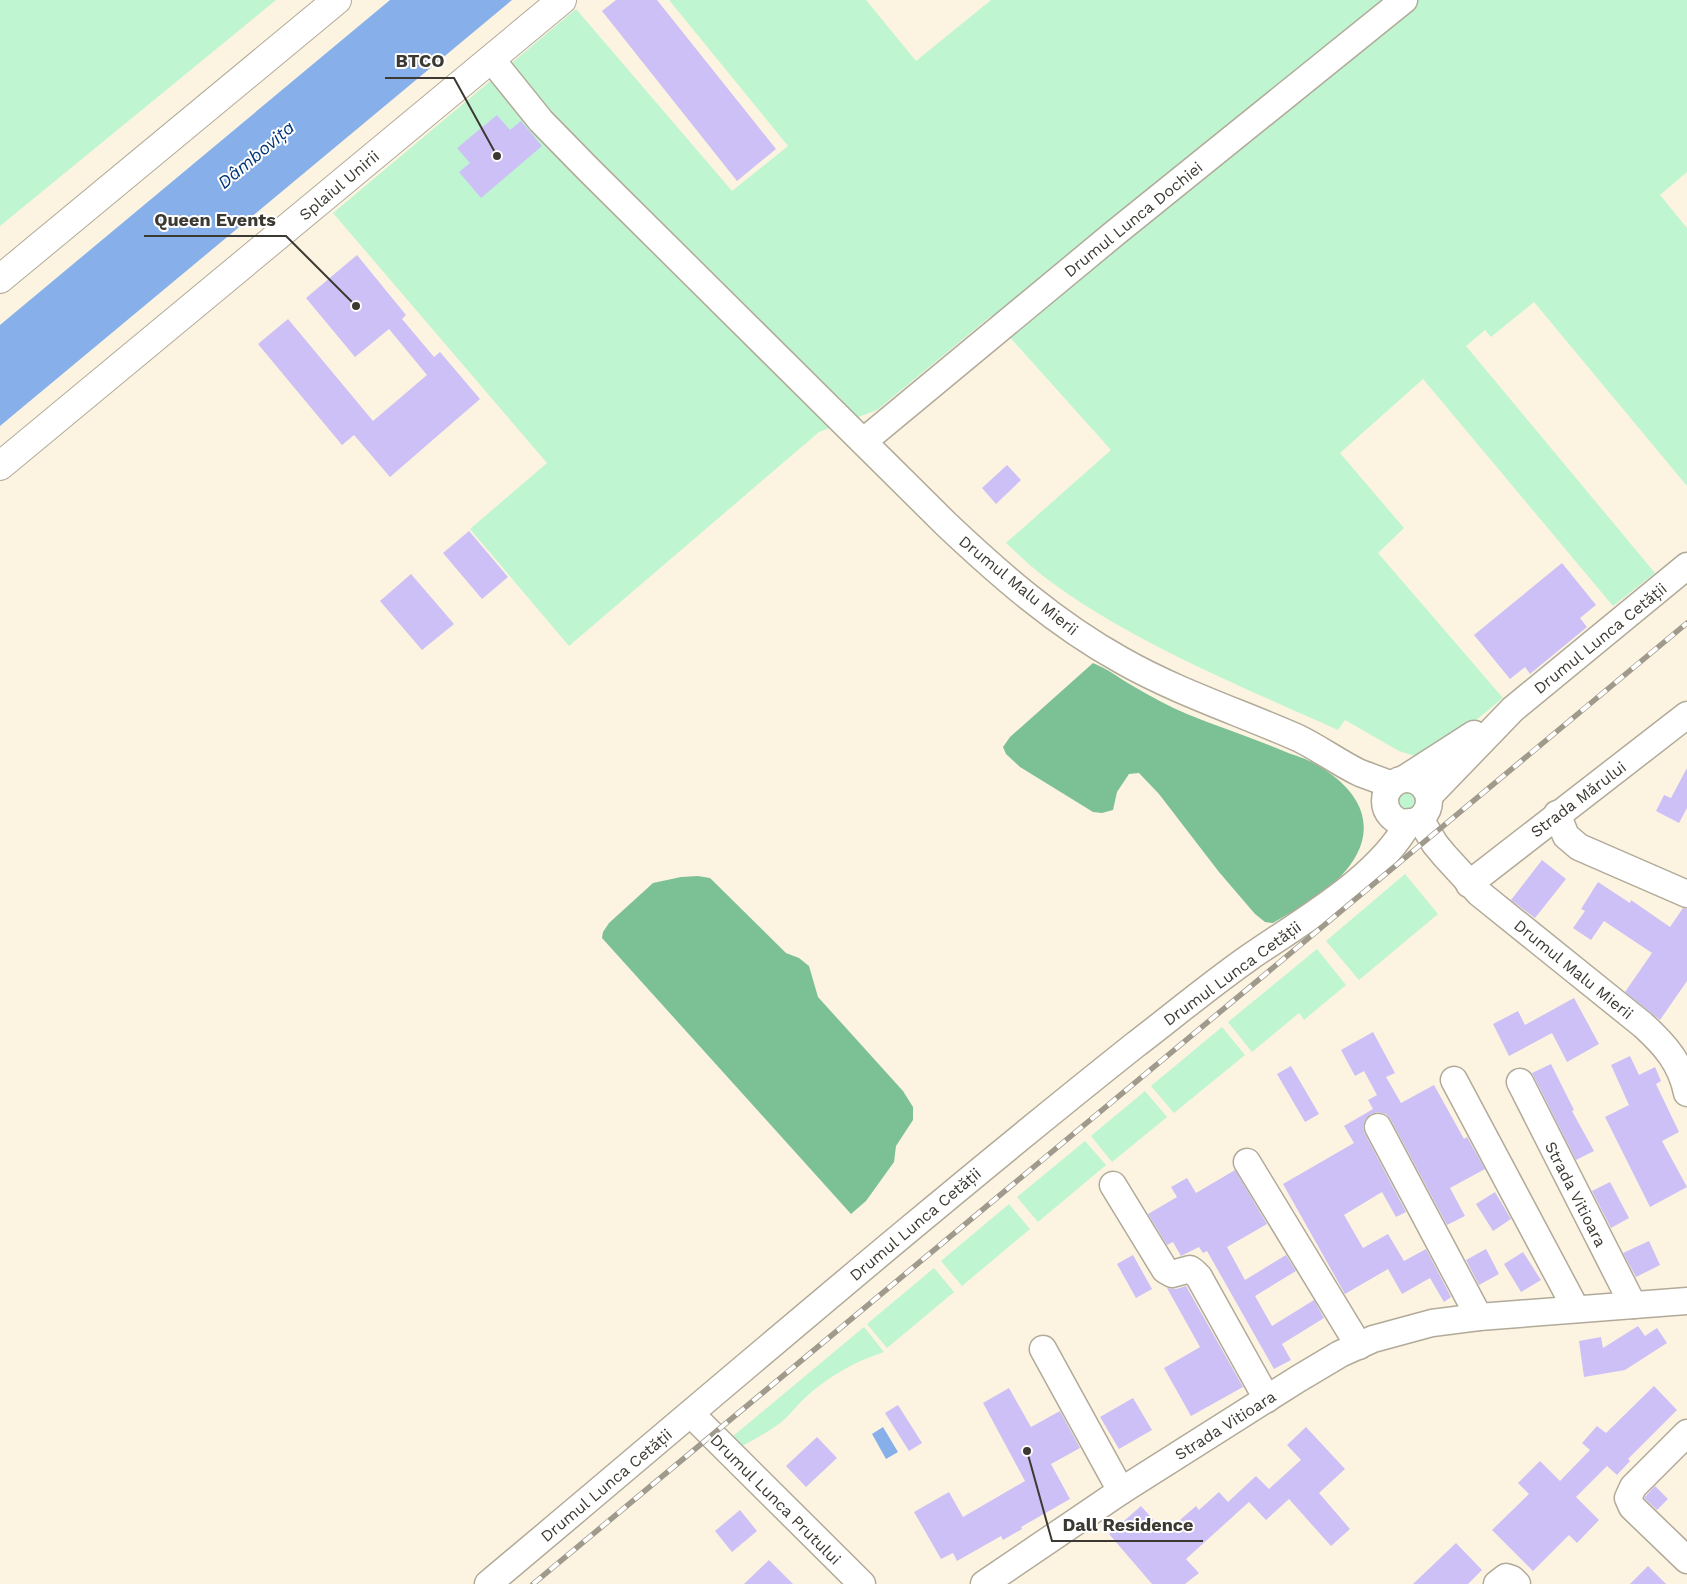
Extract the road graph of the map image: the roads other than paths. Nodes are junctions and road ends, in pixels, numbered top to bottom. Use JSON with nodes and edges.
{"nodes":[{"id":1,"x":337,"y":0,"type":"edge"},
{"id":2,"x":562,"y":0,"type":"edge"},
{"id":3,"x":1404,"y":0,"type":"edge"},
{"id":4,"x":491,"y":59,"type":"junction"},
{"id":5,"x":0,"y":278,"type":"edge"},
{"id":6,"x":864,"y":442,"type":"junction"},
{"id":7,"x":0,"y":466,"type":"edge"},
{"id":8,"x":1687,"y":566,"type":"edge"},
{"id":9,"x":1687,"y":716,"type":"edge"},
{"id":10,"x":1404,"y":801,"type":"junction"},
{"id":11,"x":1557,"y":814,"type":"junction"},
{"id":12,"x":1469,"y":884,"type":"junction"},
{"id":13,"x":1687,"y":894,"type":"edge"},
{"id":14,"x":1454,"y":1080,"type":"dead end"},
{"id":15,"x":1520,"y":1082,"type":"dead end"},
{"id":16,"x":1687,"y":1092,"type":"edge"},
{"id":17,"x":1378,"y":1127,"type":"dead end"},
{"id":18,"x":1248,"y":1162,"type":"dead end"},
{"id":19,"x":1113,"y":1185,"type":"dead end"},
{"id":20,"x":1687,"y":1301,"type":"edge"},
{"id":21,"x":1633,"y":1305,"type":"junction"},
{"id":22,"x":1576,"y":1309,"type":"junction"},
{"id":23,"x":1479,"y":1317,"type":"junction"},
{"id":24,"x":1359,"y":1346,"type":"junction"},
{"id":25,"x":1043,"y":1349,"type":"dead end"},
{"id":26,"x":1267,"y":1399,"type":"junction"},
{"id":27,"x":691,"y":1414,"type":"junction"},
{"id":28,"x":1687,"y":1433,"type":"edge"},
{"id":29,"x":1121,"y":1491,"type":"junction"},
{"id":30,"x":1687,"y":1560,"type":"edge"},
{"id":31,"x":990,"y":1582,"type":"edge"},
{"id":32,"x":488,"y":1584,"type":"edge"},
{"id":33,"x":862,"y":1584,"type":"edge"},
{"id":34,"x":1497,"y":1584,"type":"edge"},
{"id":35,"x":1517,"y":1584,"type":"edge"}],
"edges":[{"from":1,"to":5,"type":"main road"},
{"from":2,"to":4,"type":"main road","name":"Splaiul Unirii"},
{"from":3,"to":6,"type":"street","name":"Drumul Lunca Dochiei"},
{"from":4,"to":6,"type":"street","name":"Drumul Malu Mierii"},
{"from":4,"to":7,"type":"main road","name":"Splaiul Unirii"},
{"from":6,"to":10,"type":"street","name":"Drumul Malu Mierii"},
{"from":8,"to":10,"type":"street","name":"Drumul Lunca Cetății"},
{"from":9,"to":11,"type":"street","name":"Strada Mărului"},
{"from":10,"to":12,"type":"street","name":"Drumul Malu Mierii"},
{"from":10,"to":27,"type":"street","name":"Drumul Lunca Cetății"},
{"from":11,"to":12,"type":"street","name":"Strada Mărului"},
{"from":11,"to":13,"type":"street"},
{"from":12,"to":16,"type":"street","name":"Drumul Malu Mierii"},
{"from":14,"to":22,"type":"street"},
{"from":15,"to":21,"type":"street","name":"Strada Vitioara"},
{"from":17,"to":23,"type":"street"},
{"from":18,"to":24,"type":"street"},
{"from":19,"to":26,"type":"street"},
{"from":20,"to":21,"type":"street","name":"Strada Vitioara"},
{"from":21,"to":22,"type":"street","name":"Strada Vitioara"},
{"from":22,"to":23,"type":"street","name":"Strada Vitioara"},
{"from":23,"to":24,"type":"street","name":"Strada Vitioara"},
{"from":24,"to":26,"type":"street","name":"Strada Vitioara"},
{"from":25,"to":29,"type":"street"},
{"from":26,"to":29,"type":"street","name":"Strada Vitioara"},
{"from":27,"to":32,"type":"street","name":"Drumul Lunca Cetății"},
{"from":27,"to":33,"type":"street","name":"Drumul Lunca Prutului"},
{"from":28,"to":30,"type":"street"},
{"from":29,"to":31,"type":"street","name":"Strada Vitioara"},
{"from":34,"to":35,"type":"street"}]}
